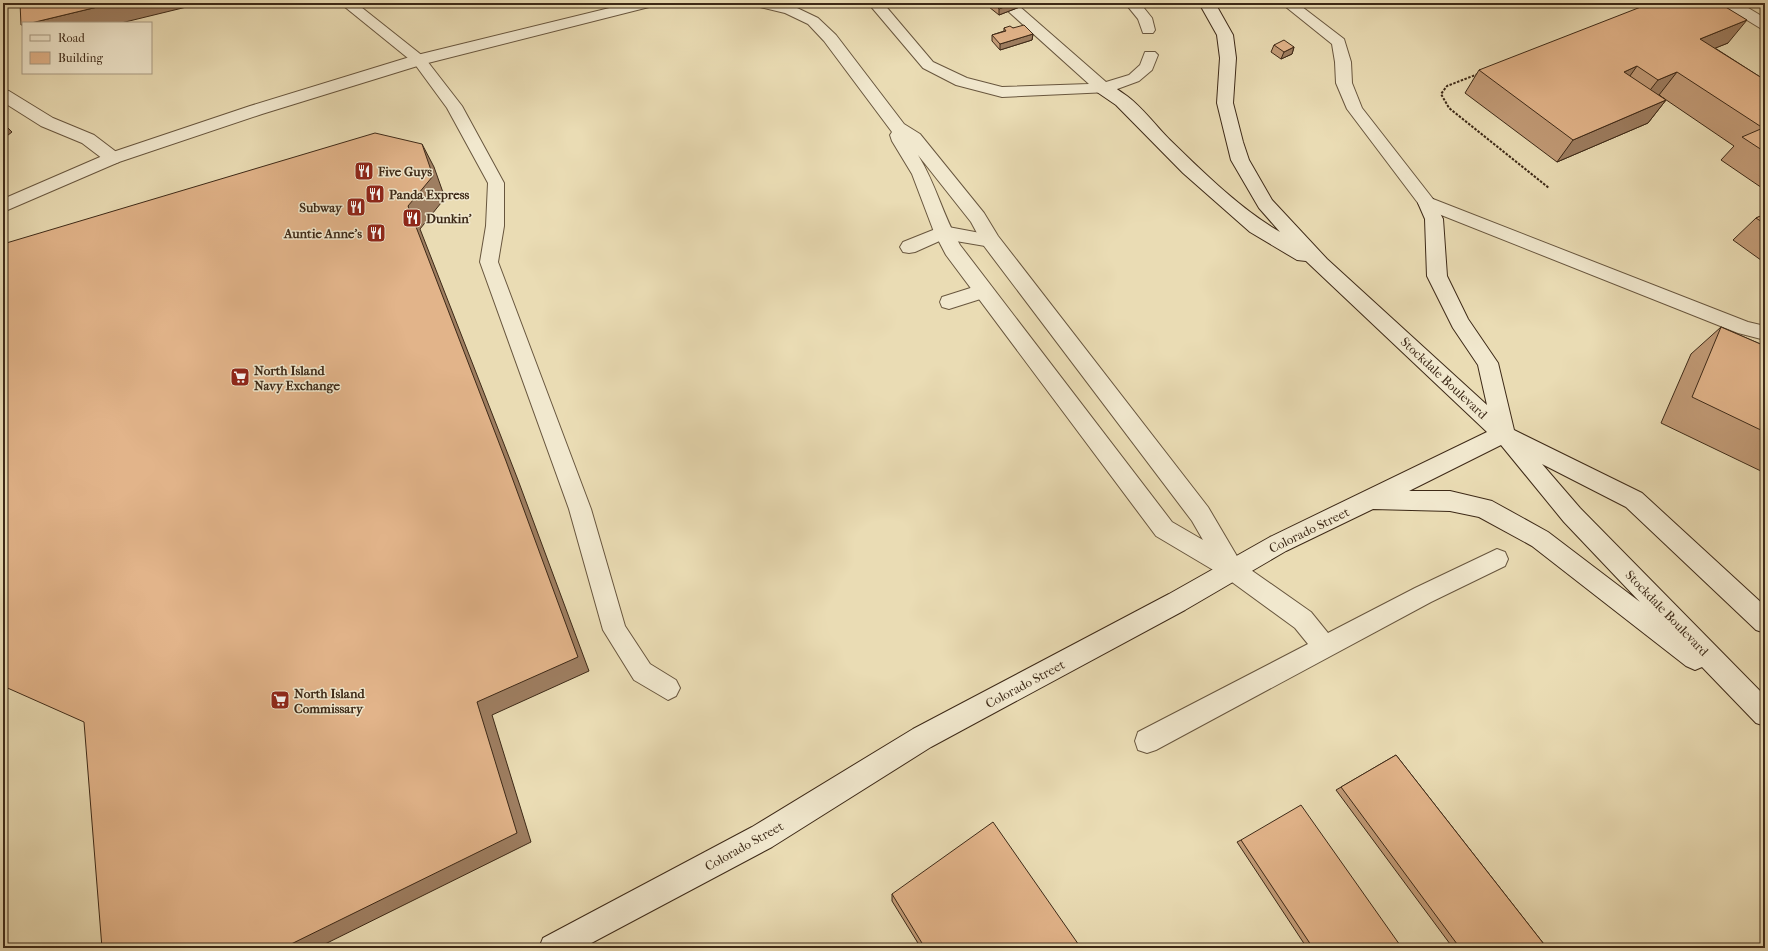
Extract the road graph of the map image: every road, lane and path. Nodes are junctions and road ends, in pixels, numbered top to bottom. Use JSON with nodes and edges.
{"nodes":[{"id":1,"x":369,"y":3,"type":"edge"},
{"id":2,"x":648,"y":3,"type":"edge"},
{"id":3,"x":761,"y":3,"type":"edge"},
{"id":4,"x":875,"y":3,"type":"edge"},
{"id":5,"x":1132,"y":3,"type":"edge"},
{"id":6,"x":1207,"y":3,"type":"edge"},
{"id":7,"x":1288,"y":3,"type":"edge"},
{"id":8,"x":1729,"y":3,"type":"edge"},
{"id":9,"x":350,"y":5,"type":"edge"},
{"id":10,"x":1014,"y":9,"type":"edge"},
{"id":11,"x":1765,"y":25,"type":"edge"},
{"id":12,"x":1148,"y":30,"type":"dead end"},
{"id":13,"x":1150,"y":55,"type":"dead end"},
{"id":14,"x":419,"y":60,"type":"junction"},
{"id":15,"x":1484,"y":72,"type":"edge"},
{"id":16,"x":1103,"y":88,"type":"junction"},
{"id":17,"x":3,"y":95,"type":"edge"},
{"id":18,"x":898,"y":128,"type":"junction"},
{"id":19,"x":113,"y":158,"type":"junction"},
{"id":20,"x":1549,"y":188,"type":"dead end"},
{"id":21,"x":1428,"y":203,"type":"junction"},
{"id":22,"x":3,"y":206,"type":"edge"},
{"id":23,"x":943,"y":232,"type":"junction"},
{"id":24,"x":991,"y":241,"type":"junction"},
{"id":25,"x":909,"y":247,"type":"dead end"},
{"id":26,"x":1320,"y":264,"type":"junction"},
{"id":27,"x":983,"y":291,"type":"junction"},
{"id":28,"x":949,"y":302,"type":"dead end"},
{"id":29,"x":1765,"y":333,"type":"edge"},
{"id":30,"x":1504,"y":434,"type":"junction"},
{"id":31,"x":1371,"y":500,"type":"junction"},
{"id":32,"x":1497,"y":559,"type":"dead end"},
{"id":33,"x":1233,"y":570,"type":"junction"},
{"id":34,"x":1765,"y":622,"type":"edge"},
{"id":35,"x":1325,"y":648,"type":"junction"},
{"id":36,"x":668,"y":688,"type":"dead end"},
{"id":37,"x":1760,"y":709,"type":"edge"},
{"id":38,"x":1147,"y":741,"type":"dead end"},
{"id":39,"x":553,"y":948,"type":"edge"}],
"edges":[{"from":1,"to":9,"type":"lane"},
{"from":2,"to":14,"type":"main road"},
{"from":3,"to":18,"type":"main road"},
{"from":4,"to":16,"type":"lane"},
{"from":5,"to":12,"type":"lane"},
{"from":6,"to":26,"type":"main road","name":"Stockdale Boulevard"},
{"from":7,"to":21,"type":"lane"},
{"from":8,"to":11,"type":"main road"},
{"from":9,"to":14,"type":"lane"},
{"from":10,"to":16,"type":"lane"},
{"from":13,"to":16,"type":"lane"},
{"from":14,"to":19,"type":"main road"},
{"from":14,"to":36,"type":"lane"},
{"from":15,"to":20,"type":"path"},
{"from":16,"to":26,"type":"main road"},
{"from":17,"to":19,"type":"lane"},
{"from":18,"to":23,"type":"main road"},
{"from":18,"to":24,"type":"main road"},
{"from":19,"to":22,"type":"main road"},
{"from":21,"to":29,"type":"lane"},
{"from":21,"to":30,"type":"main road"},
{"from":23,"to":24,"type":"lane"},
{"from":23,"to":25,"type":"lane"},
{"from":23,"to":27,"type":"main road"},
{"from":24,"to":33,"type":"main road"},
{"from":26,"to":30,"type":"main road","name":"Stockdale Boulevard"},
{"from":27,"to":28,"type":"lane"},
{"from":27,"to":33,"type":"main road"},
{"from":30,"to":31,"type":"main road","name":"Colorado Street"},
{"from":30,"to":34,"type":"main road"},
{"from":30,"to":37,"type":"main road","name":"Stockdale Boulevard"},
{"from":31,"to":33,"type":"main road","name":"Colorado Street"},
{"from":31,"to":37,"type":"main road"},
{"from":32,"to":35,"type":"lane"},
{"from":33,"to":35,"type":"lane"},
{"from":33,"to":39,"type":"main road","name":"Colorado Street"},
{"from":35,"to":38,"type":"lane"}]}
